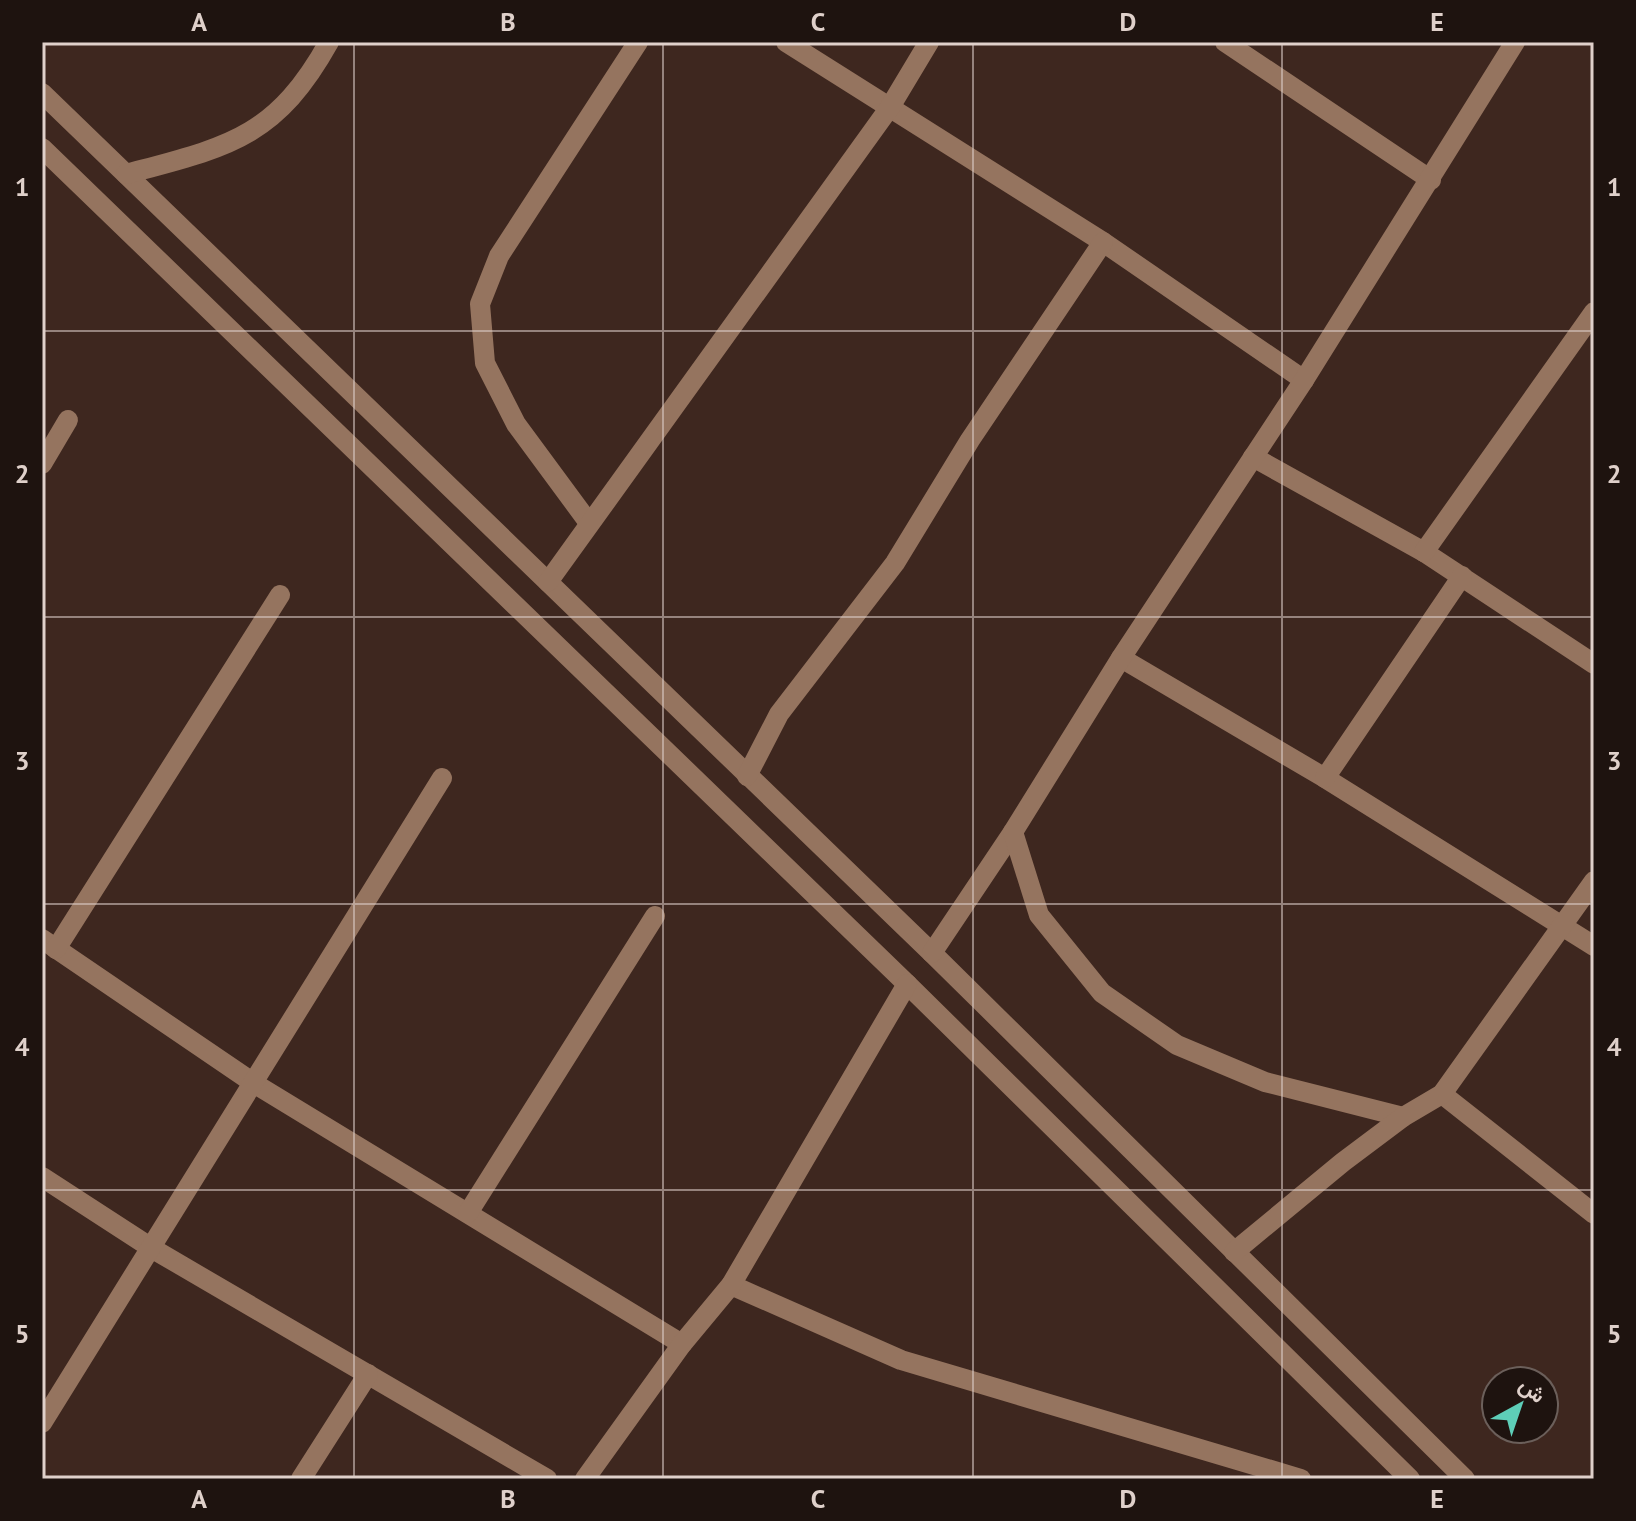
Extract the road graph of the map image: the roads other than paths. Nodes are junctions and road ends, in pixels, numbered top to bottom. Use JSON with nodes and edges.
{"nodes":[{"id":1,"x":329,"y":42,"type":"edge"},
{"id":2,"x":638,"y":42,"type":"edge"},
{"id":3,"x":786,"y":42,"type":"edge"},
{"id":4,"x":929,"y":42,"type":"edge"},
{"id":5,"x":1225,"y":42,"type":"edge"},
{"id":6,"x":1515,"y":42,"type":"edge"},
{"id":7,"x":42,"y":93,"type":"edge"},
{"id":8,"x":890,"y":107,"type":"junction"},
{"id":9,"x":42,"y":148,"type":"edge"},
{"id":10,"x":126,"y":174,"type":"junction"},
{"id":11,"x":1431,"y":180,"type":"junction"},
{"id":12,"x":1103,"y":242,"type":"junction"},
{"id":13,"x":1594,"y":312,"type":"edge"},
{"id":14,"x":1304,"y":380,"type":"junction"},
{"id":15,"x":68,"y":420,"type":"dead end"},
{"id":16,"x":1253,"y":457,"type":"junction"},
{"id":17,"x":42,"y":464,"type":"edge"},
{"id":18,"x":589,"y":523,"type":"junction"},
{"id":19,"x":1424,"y":552,"type":"junction"},
{"id":20,"x":1462,"y":576,"type":"junction"},
{"id":21,"x":548,"y":582,"type":"junction"},
{"id":22,"x":280,"y":595,"type":"dead end"},
{"id":23,"x":1121,"y":658,"type":"junction"},
{"id":24,"x":1594,"y":664,"type":"edge"},
{"id":25,"x":747,"y":776,"type":"junction"},
{"id":26,"x":442,"y":778,"type":"dead end"},
{"id":27,"x":1325,"y":778,"type":"junction"},
{"id":28,"x":1013,"y":832,"type":"junction"},
{"id":29,"x":1594,"y":881,"type":"edge"},
{"id":30,"x":655,"y":916,"type":"dead end"},
{"id":31,"x":1564,"y":927,"type":"junction"},
{"id":32,"x":49,"y":944,"type":"edge"},
{"id":33,"x":1594,"y":946,"type":"edge"},
{"id":34,"x":932,"y":953,"type":"junction"},
{"id":35,"x":907,"y":984,"type":"junction"},
{"id":36,"x":255,"y":1084,"type":"junction"},
{"id":37,"x":1442,"y":1094,"type":"junction"},
{"id":38,"x":1403,"y":1117,"type":"junction"},
{"id":39,"x":42,"y":1177,"type":"edge"},
{"id":40,"x":468,"y":1213,"type":"junction"},
{"id":41,"x":1594,"y":1214,"type":"edge"},
{"id":42,"x":153,"y":1249,"type":"junction"},
{"id":43,"x":1234,"y":1252,"type":"junction"},
{"id":44,"x":731,"y":1285,"type":"junction"},
{"id":45,"x":682,"y":1344,"type":"junction"},
{"id":46,"x":368,"y":1374,"type":"junction"},
{"id":47,"x":42,"y":1423,"type":"edge"},
{"id":48,"x":1270,"y":1475,"type":"edge"},
{"id":49,"x":301,"y":1479,"type":"edge"},
{"id":50,"x":547,"y":1479,"type":"edge"},
{"id":51,"x":585,"y":1479,"type":"edge"},
{"id":52,"x":1301,"y":1479,"type":"edge"},
{"id":53,"x":1410,"y":1479,"type":"edge"},
{"id":54,"x":1465,"y":1479,"type":"edge"}],
"edges":[{"from":1,"to":10,"type":"street"},
{"from":2,"to":18,"type":"street"},
{"from":3,"to":8,"type":"street"},
{"from":4,"to":8,"type":"street"},
{"from":5,"to":11,"type":"street"},
{"from":6,"to":11,"type":"street"},
{"from":7,"to":10,"type":"street"},
{"from":8,"to":12,"type":"street"},
{"from":8,"to":18,"type":"street"},
{"from":9,"to":35,"type":"street"},
{"from":10,"to":21,"type":"street"},
{"from":11,"to":14,"type":"street"},
{"from":12,"to":14,"type":"street"},
{"from":12,"to":25,"type":"street"},
{"from":13,"to":19,"type":"street"},
{"from":14,"to":16,"type":"street"},
{"from":15,"to":17,"type":"street"},
{"from":16,"to":19,"type":"street"},
{"from":16,"to":23,"type":"street"},
{"from":18,"to":21,"type":"street"},
{"from":19,"to":20,"type":"street"},
{"from":20,"to":24,"type":"street"},
{"from":20,"to":27,"type":"street"},
{"from":21,"to":25,"type":"street"},
{"from":22,"to":32,"type":"street"},
{"from":23,"to":27,"type":"street"},
{"from":23,"to":28,"type":"street"},
{"from":25,"to":34,"type":"street"},
{"from":26,"to":36,"type":"street"},
{"from":27,"to":31,"type":"street"},
{"from":28,"to":34,"type":"street"},
{"from":28,"to":38,"type":"street"},
{"from":29,"to":31,"type":"street"},
{"from":30,"to":40,"type":"street"},
{"from":31,"to":33,"type":"street"},
{"from":31,"to":37,"type":"street"},
{"from":32,"to":36,"type":"street"},
{"from":34,"to":43,"type":"street"},
{"from":35,"to":44,"type":"street"},
{"from":35,"to":53,"type":"street"},
{"from":36,"to":40,"type":"street"},
{"from":36,"to":42,"type":"street"},
{"from":37,"to":38,"type":"street"},
{"from":37,"to":41,"type":"street"},
{"from":38,"to":43,"type":"street"},
{"from":39,"to":42,"type":"street"},
{"from":40,"to":45,"type":"street"},
{"from":42,"to":46,"type":"street"},
{"from":42,"to":47,"type":"street"},
{"from":43,"to":54,"type":"street"},
{"from":44,"to":45,"type":"street"},
{"from":44,"to":48,"type":"street"},
{"from":45,"to":51,"type":"street"},
{"from":46,"to":49,"type":"street"},
{"from":46,"to":50,"type":"street"},
{"from":48,"to":52,"type":"street"}]}
